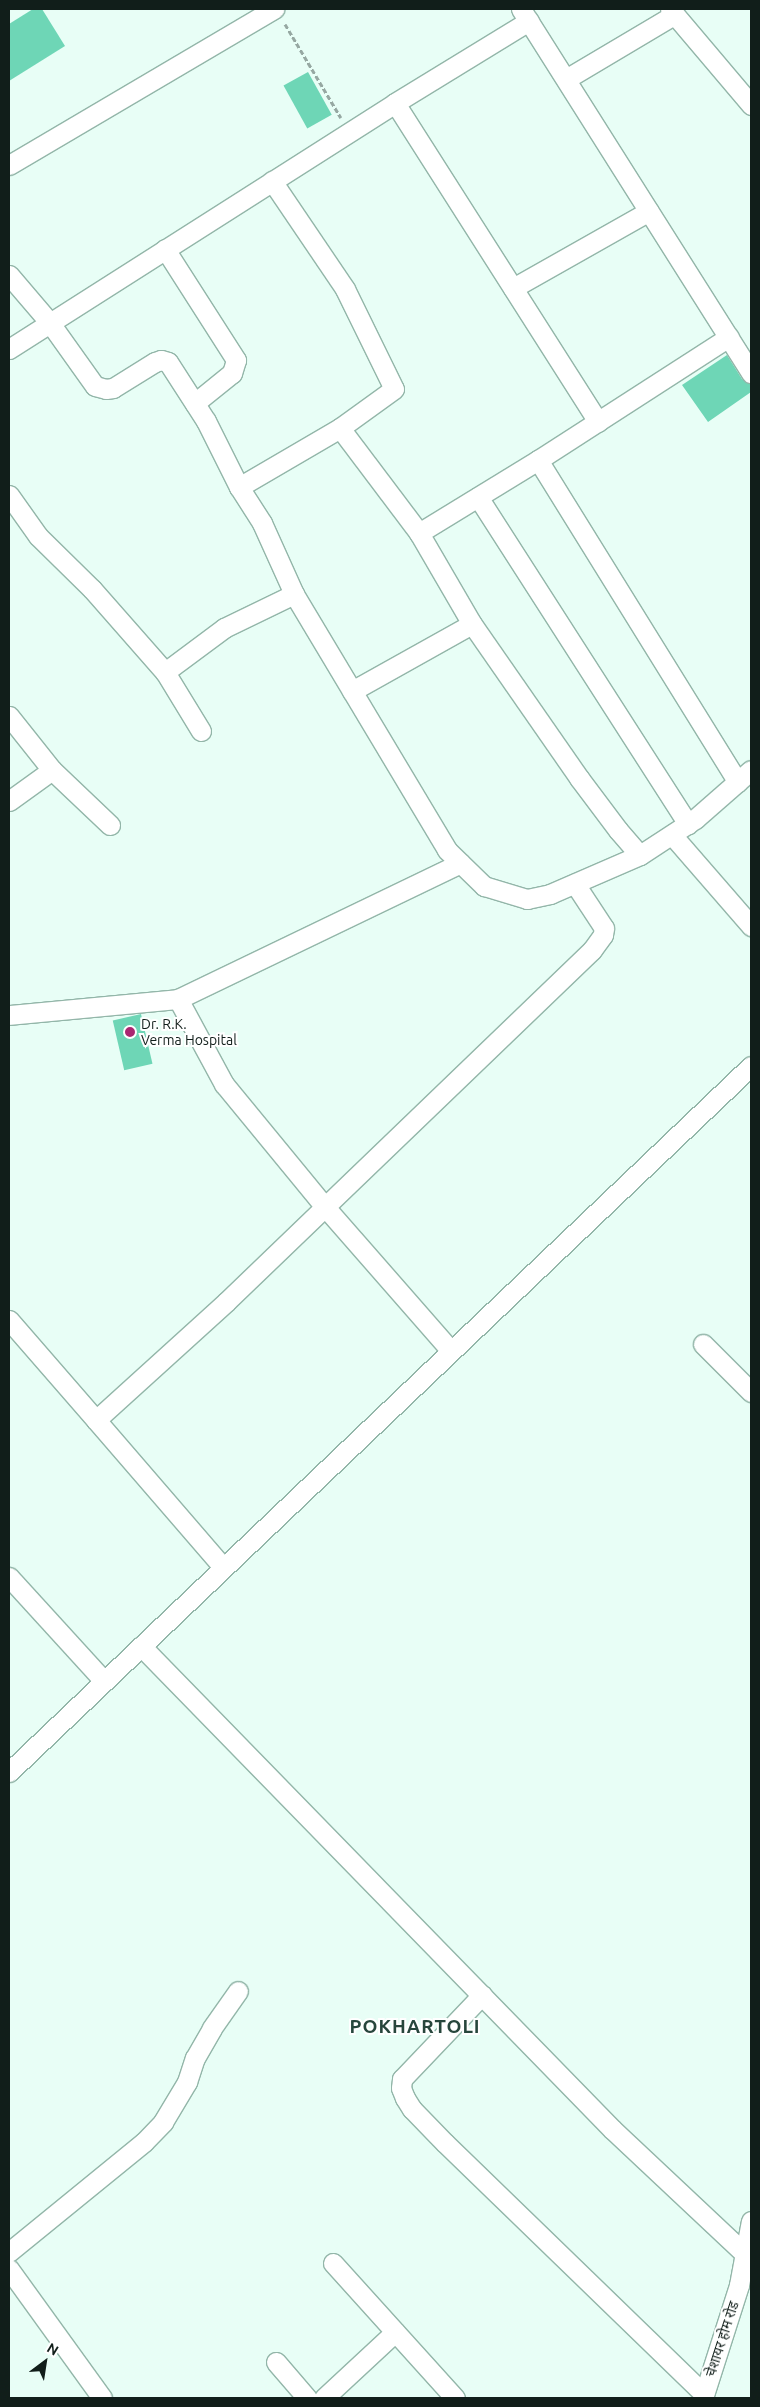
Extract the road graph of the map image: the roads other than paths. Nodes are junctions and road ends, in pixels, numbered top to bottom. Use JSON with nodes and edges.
{"nodes":[{"id":1,"x":672,"y":12,"type":"edge"},
{"id":2,"x":277,"y":13,"type":"edge"},
{"id":3,"x":525,"y":15,"type":"edge"},
{"id":4,"x":566,"y":79,"type":"junction"},
{"id":5,"x":395,"y":103,"type":"junction"},
{"id":6,"x":751,"y":105,"type":"edge"},
{"id":7,"x":9,"y":165,"type":"edge"},
{"id":8,"x":272,"y":181,"type":"junction"},
{"id":9,"x":649,"y":211,"type":"junction"},
{"id":10,"x":165,"y":250,"type":"junction"},
{"id":11,"x":9,"y":276,"type":"edge"},
{"id":12,"x":513,"y":288,"type":"junction"},
{"id":13,"x":50,"y":324,"type":"junction"},
{"id":14,"x":729,"y":337,"type":"junction"},
{"id":15,"x":9,"y":349,"type":"edge"},
{"id":16,"x":751,"y":373,"type":"edge"},
{"id":17,"x":195,"y":403,"type":"junction"},
{"id":18,"x":598,"y":422,"type":"junction"},
{"id":19,"x":340,"y":428,"type":"junction"},
{"id":20,"x":538,"y":460,"type":"junction"},
{"id":21,"x":239,"y":487,"type":"junction"},
{"id":22,"x":9,"y":495,"type":"edge"},
{"id":23,"x":478,"y":497,"type":"junction"},
{"id":24,"x":419,"y":533,"type":"junction"},
{"id":25,"x":294,"y":594,"type":"junction"},
{"id":26,"x":472,"y":624,"type":"junction"},
{"id":27,"x":165,"y":672,"type":"junction"},
{"id":28,"x":352,"y":691,"type":"junction"},
{"id":29,"x":9,"y":716,"type":"edge"},
{"id":30,"x":201,"y":731,"type":"dead end"},
{"id":31,"x":52,"y":770,"type":"junction"},
{"id":32,"x":745,"y":776,"type":"edge"},
{"id":33,"x":9,"y":801,"type":"edge"},
{"id":34,"x":688,"y":824,"type":"junction"},
{"id":35,"x":110,"y":825,"type":"dead end"},
{"id":36,"x":672,"y":835,"type":"junction"},
{"id":37,"x":640,"y":855,"type":"junction"},
{"id":38,"x":460,"y":863,"type":"junction"},
{"id":39,"x":575,"y":884,"type":"junction"},
{"id":40,"x":751,"y":926,"type":"edge"},
{"id":41,"x":178,"y":999,"type":"junction"},
{"id":42,"x":9,"y":1015,"type":"edge"},
{"id":43,"x":751,"y":1066,"type":"edge"},
{"id":44,"x":325,"y":1207,"type":"junction"},
{"id":45,"x":9,"y":1320,"type":"edge"},
{"id":46,"x":703,"y":1344,"type":"dead end"},
{"id":47,"x":451,"y":1351,"type":"junction"},
{"id":48,"x":751,"y":1392,"type":"edge"},
{"id":49,"x":96,"y":1420,"type":"junction"},
{"id":50,"x":223,"y":1567,"type":"junction"},
{"id":51,"x":9,"y":1578,"type":"edge"},
{"id":52,"x":141,"y":1646,"type":"junction"},
{"id":53,"x":104,"y":1681,"type":"junction"},
{"id":54,"x":9,"y":1772,"type":"edge"},
{"id":55,"x":238,"y":1991,"type":"dead end"},
{"id":56,"x":482,"y":1995,"type":"junction"},
{"id":57,"x":751,"y":2221,"type":"edge"},
{"id":58,"x":9,"y":2252,"type":"edge"},
{"id":59,"x":746,"y":2255,"type":"junction"},
{"id":60,"x":333,"y":2263,"type":"dead end"},
{"id":61,"x":9,"y":2269,"type":"edge"},
{"id":62,"x":395,"y":2332,"type":"junction"},
{"id":63,"x":276,"y":2362,"type":"dead end"},
{"id":64,"x":704,"y":2396,"type":"edge"},
{"id":65,"x":102,"y":2398,"type":"edge"},
{"id":66,"x":307,"y":2398,"type":"edge"},
{"id":67,"x":324,"y":2398,"type":"edge"},
{"id":68,"x":455,"y":2398,"type":"edge"}],
"edges":[{"from":1,"to":4,"type":"street"},
{"from":1,"to":6,"type":"street"},
{"from":2,"to":7,"type":"street"},
{"from":3,"to":4,"type":"street"},
{"from":3,"to":5,"type":"street"},
{"from":4,"to":9,"type":"street"},
{"from":5,"to":8,"type":"street"},
{"from":5,"to":12,"type":"street"},
{"from":8,"to":10,"type":"street"},
{"from":8,"to":19,"type":"street"},
{"from":9,"to":12,"type":"street"},
{"from":9,"to":14,"type":"street"},
{"from":10,"to":13,"type":"street"},
{"from":10,"to":17,"type":"street"},
{"from":11,"to":13,"type":"street"},
{"from":12,"to":18,"type":"street"},
{"from":13,"to":15,"type":"street"},
{"from":13,"to":17,"type":"street"},
{"from":14,"to":16,"type":"street"},
{"from":14,"to":18,"type":"street"},
{"from":17,"to":21,"type":"street"},
{"from":18,"to":20,"type":"street"},
{"from":19,"to":21,"type":"street"},
{"from":19,"to":24,"type":"street"},
{"from":20,"to":23,"type":"street"},
{"from":20,"to":32,"type":"street"},
{"from":21,"to":25,"type":"street"},
{"from":22,"to":27,"type":"street"},
{"from":23,"to":24,"type":"street"},
{"from":23,"to":34,"type":"street"},
{"from":24,"to":26,"type":"street"},
{"from":25,"to":27,"type":"street"},
{"from":25,"to":28,"type":"street"},
{"from":26,"to":28,"type":"street"},
{"from":26,"to":37,"type":"street"},
{"from":27,"to":30,"type":"street"},
{"from":28,"to":38,"type":"street"},
{"from":29,"to":31,"type":"street"},
{"from":31,"to":33,"type":"street"},
{"from":31,"to":35,"type":"street"},
{"from":32,"to":34,"type":"street"},
{"from":34,"to":36,"type":"street"},
{"from":36,"to":37,"type":"street"},
{"from":36,"to":40,"type":"street"},
{"from":37,"to":39,"type":"street"},
{"from":38,"to":39,"type":"street"},
{"from":38,"to":41,"type":"street"},
{"from":39,"to":44,"type":"street"},
{"from":41,"to":42,"type":"street"},
{"from":41,"to":44,"type":"street"},
{"from":43,"to":47,"type":"street"},
{"from":44,"to":47,"type":"street"},
{"from":44,"to":49,"type":"street"},
{"from":45,"to":49,"type":"street"},
{"from":46,"to":48,"type":"street"},
{"from":47,"to":50,"type":"street"},
{"from":49,"to":50,"type":"street"},
{"from":50,"to":52,"type":"street"},
{"from":51,"to":53,"type":"street"},
{"from":52,"to":53,"type":"street"},
{"from":52,"to":56,"type":"street"},
{"from":53,"to":54,"type":"street"},
{"from":55,"to":58,"type":"street"},
{"from":56,"to":59,"type":"street"},
{"from":56,"to":64,"type":"street"},
{"from":57,"to":59,"type":"street","name":"चेशायर होम रोड"},
{"from":59,"to":64,"type":"street","name":"चेशायर होम रोड"},
{"from":60,"to":62,"type":"street"},
{"from":61,"to":65,"type":"street"},
{"from":62,"to":67,"type":"street"},
{"from":62,"to":68,"type":"street"},
{"from":63,"to":66,"type":"street"}]}
